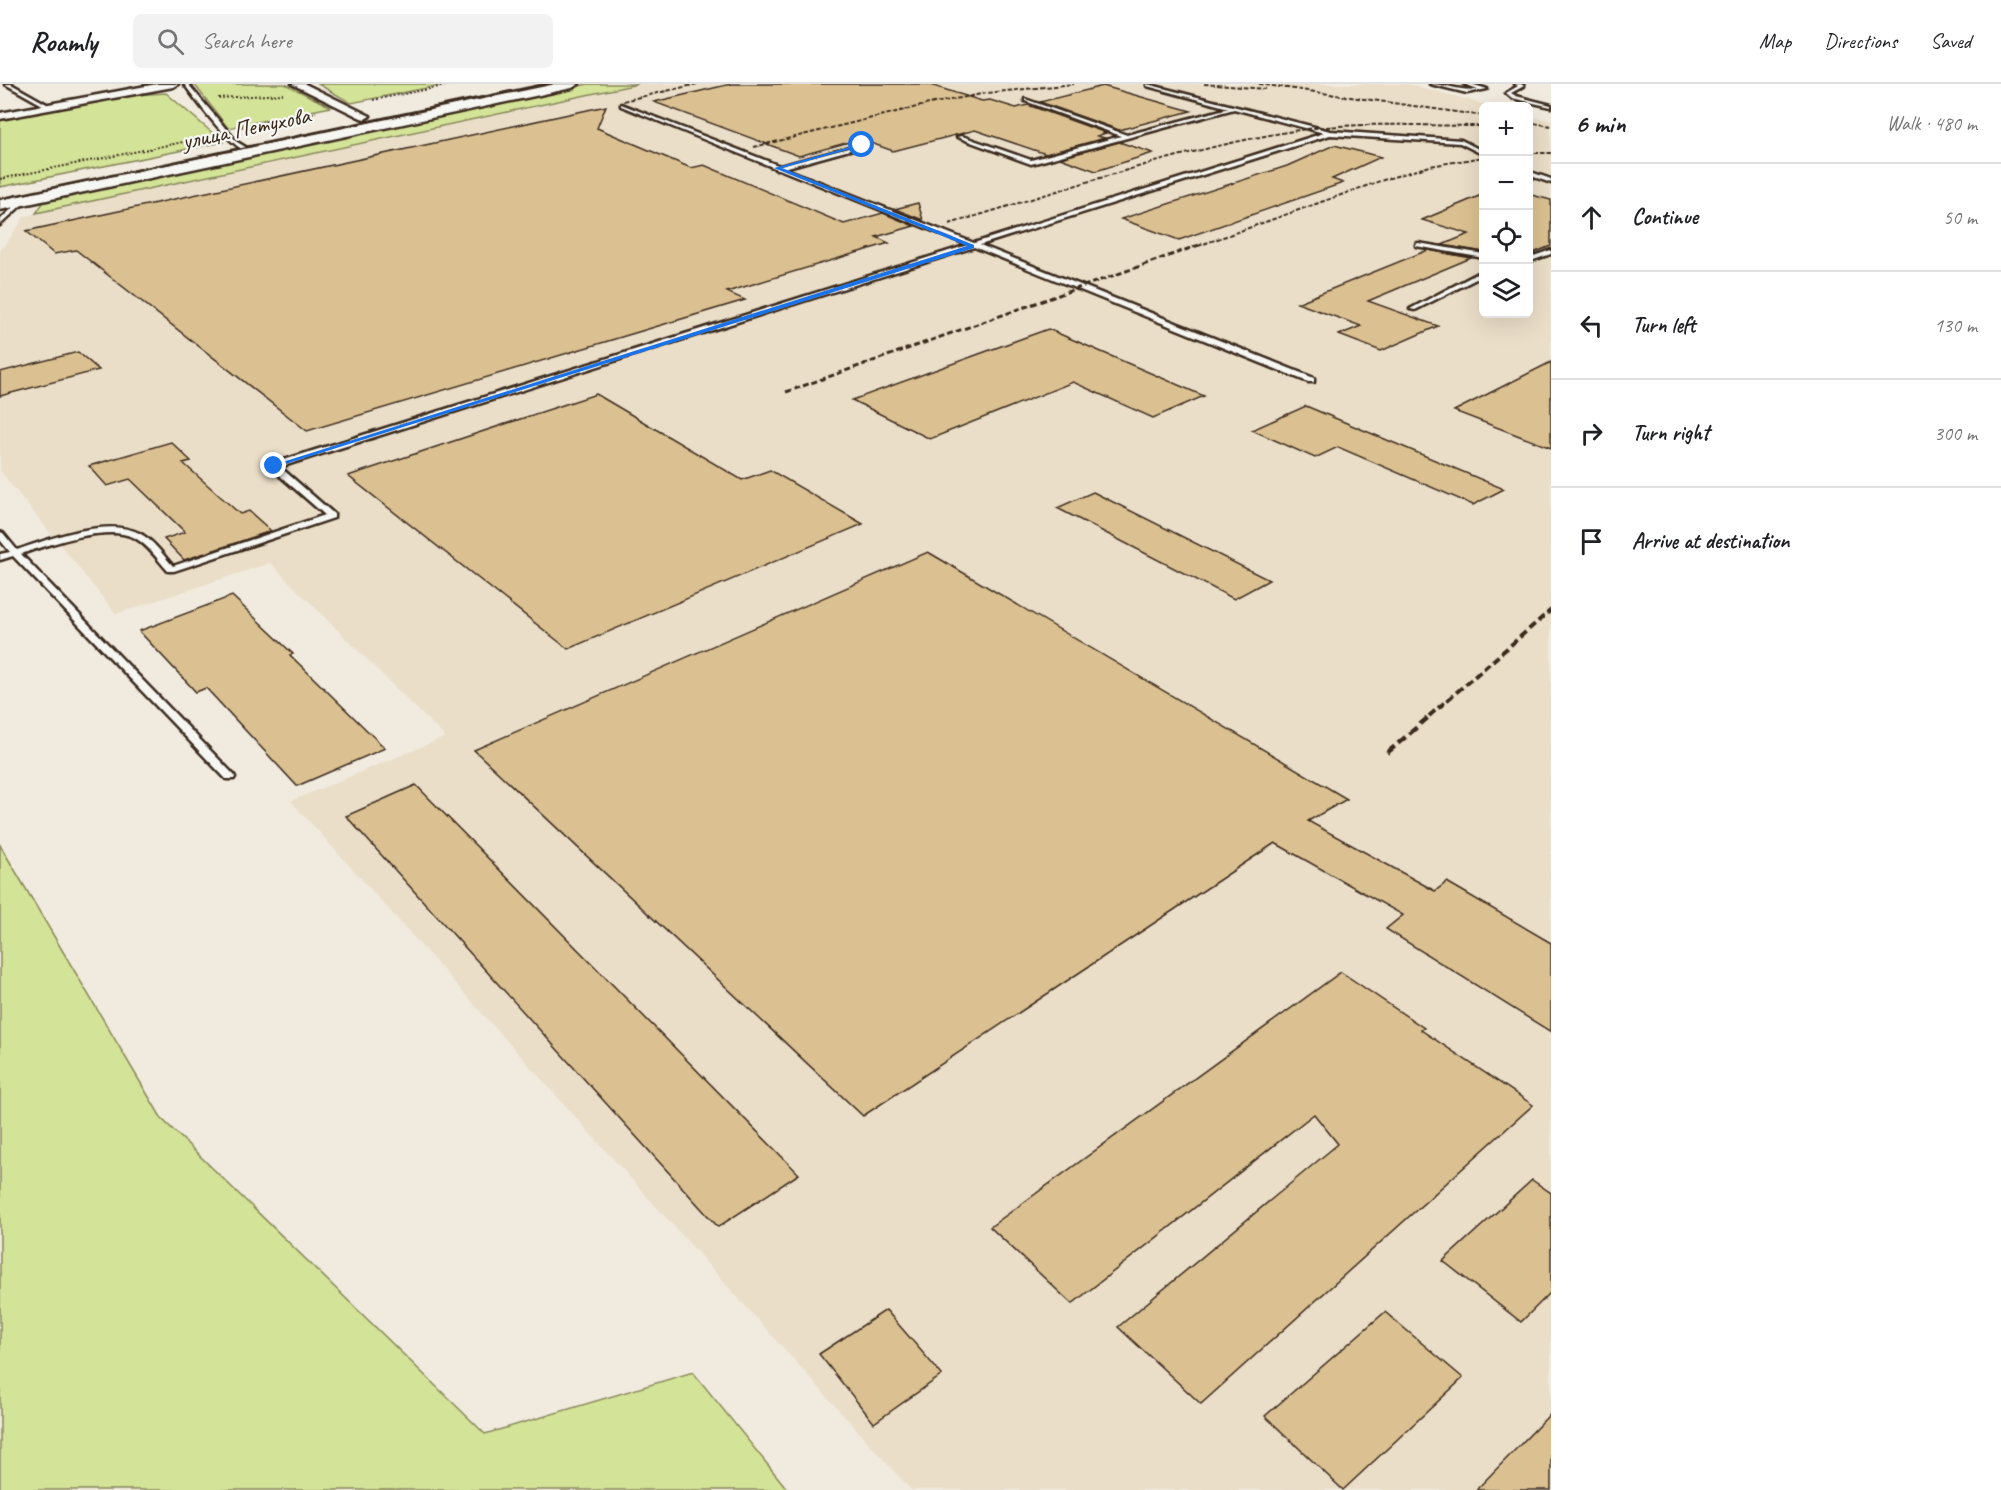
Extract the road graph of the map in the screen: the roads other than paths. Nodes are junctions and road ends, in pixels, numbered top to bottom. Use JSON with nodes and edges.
{"nodes":[{"id":1,"x":7,"y":84,"type":"edge"},
{"id":2,"x":173,"y":84,"type":"edge"},
{"id":3,"x":186,"y":84,"type":"edge"},
{"id":4,"x":297,"y":84,"type":"edge"},
{"id":5,"x":520,"y":84,"type":"edge"},
{"id":6,"x":572,"y":84,"type":"edge"},
{"id":7,"x":1432,"y":84,"type":"edge"},
{"id":8,"x":1466,"y":84,"type":"edge"},
{"id":9,"x":1517,"y":84,"type":"edge"},
{"id":10,"x":1149,"y":85,"type":"edge"},
{"id":11,"x":1027,"y":100,"type":"dead end"},
{"id":12,"x":623,"y":105,"type":"dead end"},
{"id":13,"x":1551,"y":106,"type":"edge"},
{"id":14,"x":50,"y":107,"type":"junction"},
{"id":15,"x":1233,"y":107,"type":"junction"},
{"id":16,"x":0,"y":116,"type":"edge"},
{"id":17,"x":365,"y":116,"type":"junction"},
{"id":18,"x":1330,"y":133,"type":"junction"},
{"id":19,"x":1125,"y":136,"type":"junction"},
{"id":20,"x":960,"y":137,"type":"dead end"},
{"id":21,"x":235,"y":143,"type":"junction"},
{"id":22,"x":862,"y":145,"type":"dead end"},
{"id":23,"x":1479,"y":151,"type":"edge"},
{"id":24,"x":250,"y":152,"type":"junction"},
{"id":25,"x":777,"y":168,"type":"junction"},
{"id":26,"x":1533,"y":175,"type":"edge"},
{"id":27,"x":1551,"y":181,"type":"edge"},
{"id":28,"x":0,"y":192,"type":"edge"},
{"id":29,"x":25,"y":200,"type":"junction"},
{"id":30,"x":0,"y":205,"type":"edge"},
{"id":31,"x":0,"y":223,"type":"edge"},
{"id":32,"x":1418,"y":245,"type":"dead end"},
{"id":33,"x":972,"y":246,"type":"junction"},
{"id":34,"x":1551,"y":252,"type":"edge"},
{"id":35,"x":1479,"y":255,"type":"edge"},
{"id":36,"x":1533,"y":258,"type":"edge"},
{"id":37,"x":1479,"y":275,"type":"edge"},
{"id":38,"x":1413,"y":309,"type":"dead end"},
{"id":39,"x":1311,"y":380,"type":"dead end"},
{"id":40,"x":0,"y":535,"type":"edge"},
{"id":41,"x":15,"y":553,"type":"junction"},
{"id":42,"x":0,"y":557,"type":"edge"},
{"id":43,"x":230,"y":777,"type":"dead end"}],
"edges":[{"from":1,"to":14,"type":"lane"},
{"from":2,"to":14,"type":"street"},
{"from":3,"to":21,"type":"lane"},
{"from":4,"to":17,"type":"street"},
{"from":5,"to":17,"type":"highway","name":"улица Петухова"},
{"from":6,"to":24,"type":"highway","name":"улица Петухова"},
{"from":7,"to":8,"type":"lane"},
{"from":9,"to":13,"type":"lane"},
{"from":10,"to":15,"type":"lane"},
{"from":11,"to":19,"type":"lane"},
{"from":12,"to":25,"type":"lane"},
{"from":14,"to":16,"type":"street"},
{"from":15,"to":18,"type":"lane"},
{"from":15,"to":19,"type":"lane"},
{"from":17,"to":21,"type":"highway","name":"улица Петухова"},
{"from":18,"to":23,"type":"lane"},
{"from":18,"to":33,"type":"lane"},
{"from":19,"to":20,"type":"lane"},
{"from":21,"to":24,"type":"lane"},
{"from":21,"to":28,"type":"highway","name":"улица Петухова"},
{"from":22,"to":25,"type":"lane"},
{"from":24,"to":29,"type":"highway","name":"улица Петухова"},
{"from":25,"to":33,"type":"lane"},
{"from":26,"to":27,"type":"lane"},
{"from":29,"to":30,"type":"highway","name":"улица Петухова"},
{"from":29,"to":31,"type":"lane"},
{"from":32,"to":35,"type":"lane"},
{"from":33,"to":39,"type":"lane"},
{"from":33,"to":41,"type":"lane"},
{"from":34,"to":36,"type":"lane"},
{"from":37,"to":38,"type":"lane"},
{"from":40,"to":41,"type":"lane"},
{"from":41,"to":42,"type":"lane"},
{"from":41,"to":43,"type":"lane"}]}
